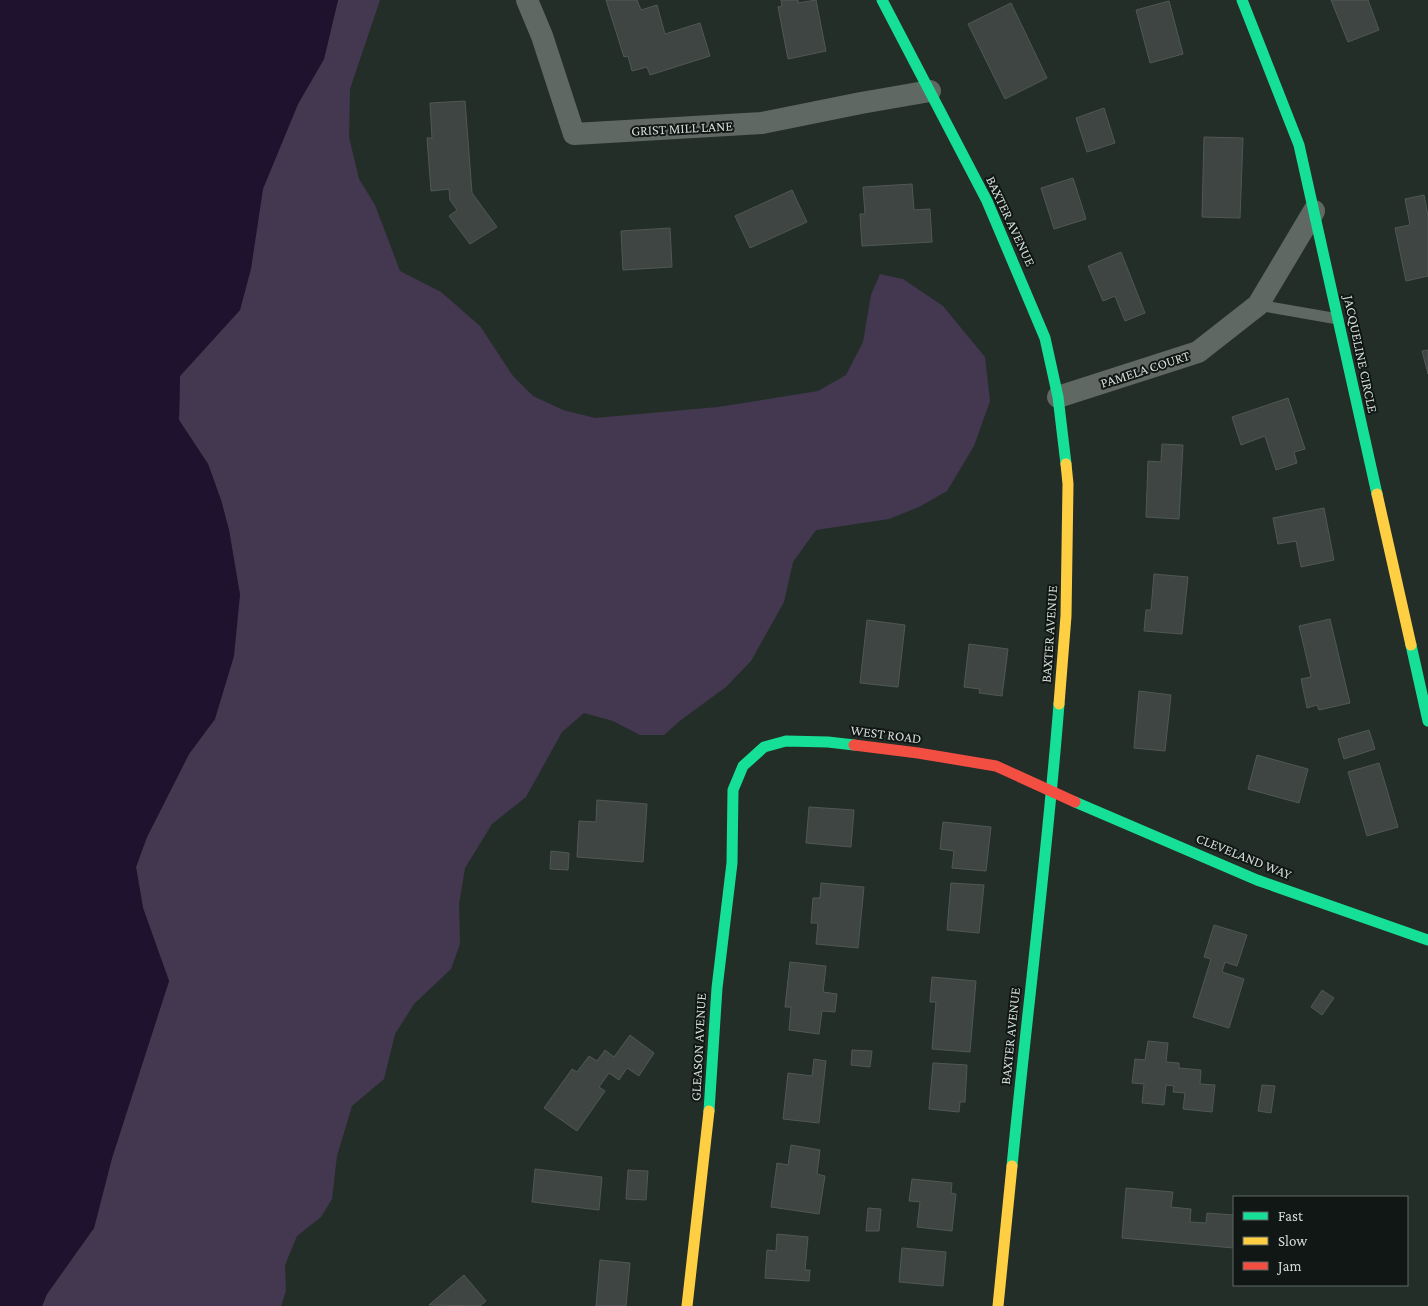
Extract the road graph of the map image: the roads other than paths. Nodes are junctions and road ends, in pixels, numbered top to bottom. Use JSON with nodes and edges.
{"nodes":[{"id":1,"x":527,"y":0,"type":"edge"},
{"id":2,"x":882,"y":0,"type":"edge"},
{"id":3,"x":1242,"y":0,"type":"edge"},
{"id":4,"x":930,"y":91,"type":"junction"},
{"id":5,"x":1314,"y":211,"type":"junction"},
{"id":6,"x":1258,"y":305,"type":"junction"},
{"id":7,"x":1338,"y":319,"type":"junction"},
{"id":8,"x":1058,"y":397,"type":"junction"},
{"id":9,"x":1428,"y":720,"type":"edge"},
{"id":10,"x":733,"y":790,"type":"joint"},
{"id":11,"x":1052,"y":792,"type":"junction"},
{"id":12,"x":1428,"y":940,"type":"edge"},
{"id":13,"x":687,"y":1306,"type":"edge"},
{"id":14,"x":998,"y":1306,"type":"edge"}],
"edges":[{"from":1,"to":4,"type":"street","name":"GRIST MILL LANE"},
{"from":2,"to":4,"type":"street","name":"BAXTER AVENUE"},
{"from":3,"to":5,"type":"street","name":"JACQUELINE CIRCLE"},
{"from":4,"to":8,"type":"street","name":"BAXTER AVENUE"},
{"from":5,"to":6,"type":"street","name":"PAMELA COURT"},
{"from":5,"to":7,"type":"street","name":"JACQUELINE CIRCLE"},
{"from":6,"to":7,"type":"lane"},
{"from":6,"to":8,"type":"street","name":"PAMELA COURT"},
{"from":7,"to":9,"type":"street","name":"JACQUELINE CIRCLE"},
{"from":8,"to":11,"type":"street","name":"BAXTER AVENUE"},
{"from":10,"to":11,"type":"street","name":"WEST ROAD"},
{"from":10,"to":13,"type":"street","name":"GLEASON AVENUE"},
{"from":11,"to":12,"type":"street","name":"CLEVELAND WAY"},
{"from":11,"to":14,"type":"street","name":"BAXTER AVENUE"}]}
